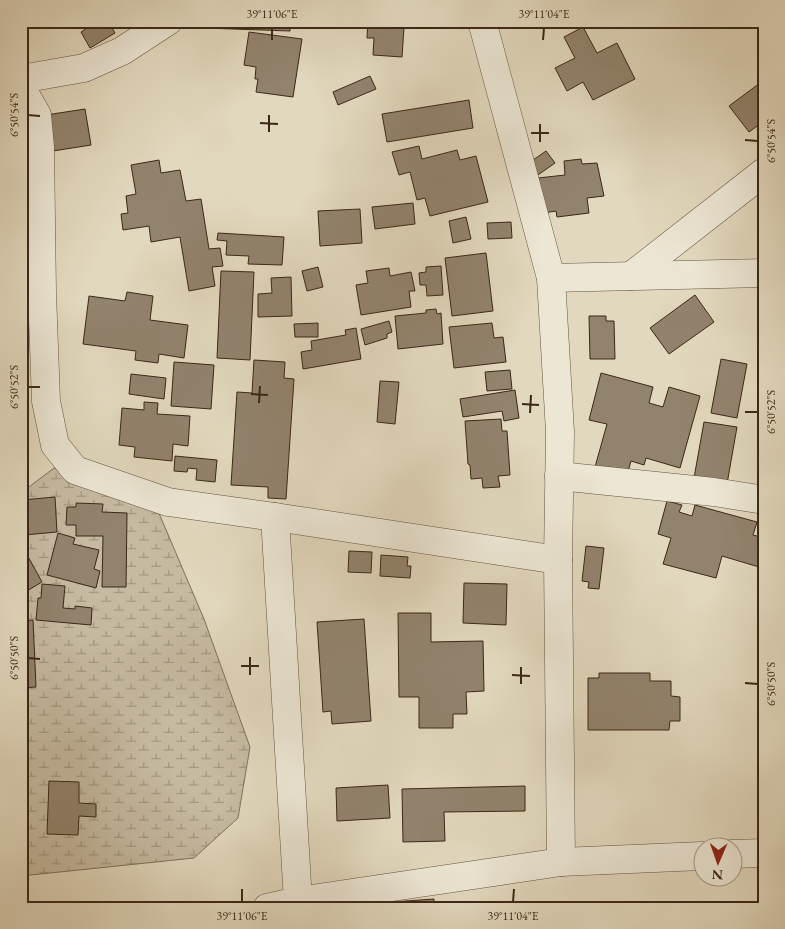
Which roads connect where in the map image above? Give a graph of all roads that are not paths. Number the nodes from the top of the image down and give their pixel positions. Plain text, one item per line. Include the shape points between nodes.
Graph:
1 (168, 21) edge
2 (482, 21) edge
3 (21, 79) edge
4 (21, 87) edge
5 (764, 172) edge
6 (764, 273) edge
7 (631, 276) junction
8 (551, 278) junction
9 (560, 476) junction
10 (764, 500) edge
11 (275, 517) junction
12 (558, 560) junction
13 (764, 853) edge
14 (742, 854) edge
15 (692, 856) edge
16 (561, 862) junction
17 (298, 901) junction
18 (267, 908) edge

1 - 3 street via 122,51 84,68
2 - 8 street
4 - 11 street via 37,115 46,401 55,445 75,470 168,502
5 - 7 street
6 - 7 street
7 - 8 street
8 - 9 street
9 - 10 street
9 - 12 street
11 - 12 street
11 - 17 street
12 - 16 street
13 - 14 street
15 - 16 street
16 - 17 street
17 - 18 street

